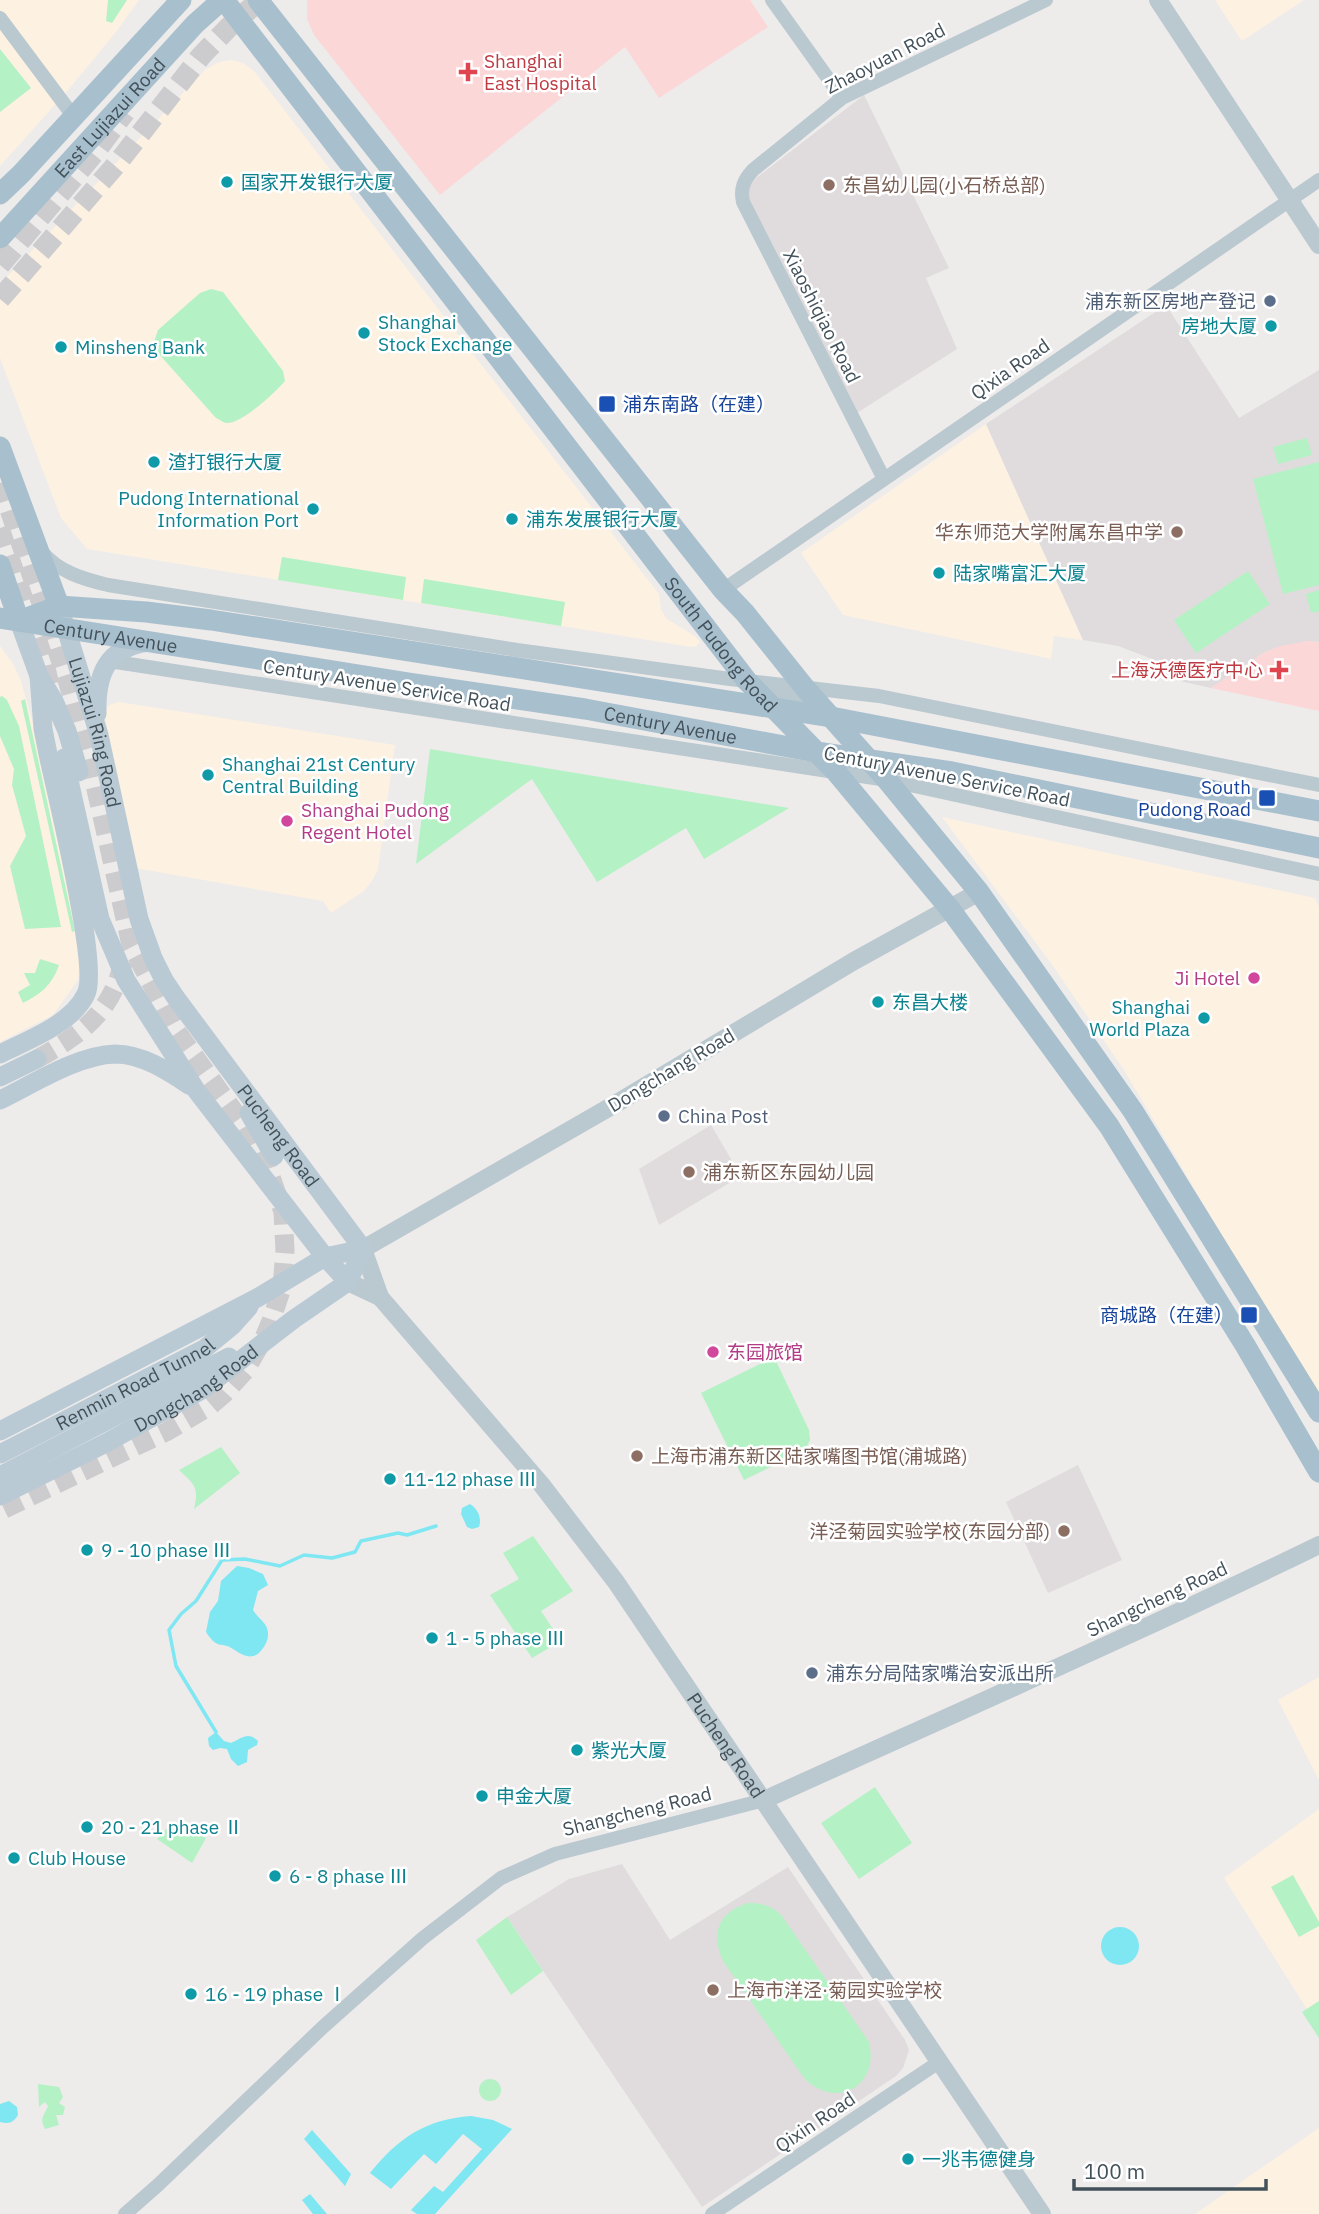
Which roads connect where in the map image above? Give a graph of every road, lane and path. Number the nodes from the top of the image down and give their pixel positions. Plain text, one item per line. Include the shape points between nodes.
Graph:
1 (181, 0) edge
2 (223, 0) edge
3 (258, 0) edge
4 (772, 0) edge
5 (1046, 0) edge
6 (1158, 0) edge
7 (0, 18) edge
8 (842, 98) junction
9 (74, 117) junction
10 (753, 170) joint
11 (1319, 180) edge
12 (0, 194) edge
13 (1289, 200) junction
14 (0, 238) edge
15 (1319, 245) edge
16 (0, 447) edge
17 (884, 480) junction
18 (34, 538) junction
19 (0, 565) edge
20 (723, 590) junction
21 (59, 607) junction
22 (9, 620) edge
23 (66, 629) junction
24 (150, 642) junction
25 (109, 661) junction
26 (39, 676) junction
27 (747, 681) junction
28 (805, 688) junction
29 (774, 709) junction
30 (831, 717) junction
31 (99, 735) junction
32 (816, 752) junction
33 (64, 758) dead end
34 (868, 758) junction
35 (837, 773) junction
36 (887, 780) junction
37 (1319, 785) edge
38 (1319, 811) edge
39 (1319, 848) edge
40 (1319, 874) edge
41 (979, 892) junction
42 (950, 909) junction
43 (100, 919) junction
44 (164, 980) joint
45 (87, 993) junction
46 (176, 998) junction
47 (149, 1018) junction
48 (0, 1054) edge
49 (37, 1059) tunnel mouth
50 (0, 1077) edge
51 (196, 1090) junction
52 (0, 1100) edge
53 (274, 1156) dead end
54 (363, 1249) junction
55 (325, 1256) junction
56 (348, 1282) junction
57 (380, 1297) junction
58 (257, 1298) junction
59 (294, 1319) junction
60 (1319, 1412) edge
61 (0, 1432) edge
62 (0, 1454) edge
63 (1319, 1472) edge
64 (0, 1476) edge
65 (0, 1496) edge
66 (1319, 1545) edge
67 (764, 1800) junction
68 (939, 2062) junction
69 (125, 2214) edge
70 (712, 2214) edge
71 (1042, 2214) edge

1 - 9 main road, East Lujiazui Road
2 - 14 main road, East Lujiazui Road via 195,24
2 - 27 main road, South Pudong Road
3 - 20 main road, South Pudong Road
4 - 8 street
5 - 8 street, Zhaoyuan Road
6 - 13 street
7 - 9 street
8 - 10 street, Zhaoyuan Road
9 - 12 main road, East Lujiazui Road
10 - 17 street, Xiaoshiqiao Road via 742,186 743,202
11 - 13 street, Qixia Road
13 - 15 street
13 - 17 street, Qixia Road
16 - 18 main road, Lujiazui Ring Road
17 - 20 street, Qixia Road
18 - 21 main road, Lujiazui Ring Road
18 - 27 street, Century Avenue Service Road via 62,570 108,585 517,650
19 - 22 main road, Lujiazui Ring Road
20 - 28 main road, South Pudong Road
21 - 22 main road, Century Avenue
21 - 23 main road, Lujiazui Ring Road
21 - 29 main road, Century Avenue via 211,620
22 - 23 main road, Century Avenue
22 - 26 main road, Lujiazui Ring Road
23 - 24 main road, Century Avenue
23 - 31 main road, Lujiazui Ring Road
24 - 25 main road via 129,646
24 - 32 main road, Century Avenue via 585,709
25 - 31 main road via 99,684
25 - 35 street, Century Avenue Service Road
26 - 45 main road, Lujiazui Ring Road via 45,741 84,926 90,967
26 - 47 main road, Lujiazui Ring Road via 74,751 116,929
27 - 28 street, Century Avenue Service Road
27 - 29 main road, South Pudong Road
27 - 30 street, Century Avenue Service Road
28 - 30 main road, South Pudong Road
28 - 37 street, Century Avenue Service Road via 878,696
29 - 30 main road, Century Avenue
29 - 32 main road, South Pudong Road
30 - 34 main road, South Pudong Road
30 - 38 main road, Century Avenue
31 - 44 main road, Lujiazui Ring Road via 139,919
32 - 34 main road, Century Avenue
32 - 35 main road, South Pudong Road
33 - 43 main road
34 - 36 main road, South Pudong Road
34 - 39 main road, Century Avenue
35 - 36 street, Century Avenue Service Road
35 - 42 main road, South Pudong Road
36 - 40 street, Century Avenue Service Road
36 - 41 main road, South Pudong Road
41 - 42 street, Dongchang Road
41 - 60 main road, South Pudong Road via 1133,1111
42 - 54 street, Dongchang Road
42 - 63 main road, South Pudong Road via 1109,1126
43 - 45 main road via 100,958
43 - 47 main road via 121,971
44 - 46 main road, Pucheng Road
45 - 48 main road via 49,1029
46 - 53 main road via 187,1026 254,1119
46 - 54 main road, Pucheng Road
47 - 51 main road, Pucheng Road
49 - 50 main road
51 - 52 main road via 162,1068 116,1054 82,1061
51 - 55 main road, Pucheng Road
54 - 55 main road, Dongchang Road
54 - 56 main road
54 - 57 street, Pucheng Road
55 - 56 main road, Pucheng Road
55 - 58 main road, Dongchang Road
56 - 57 street, Pucheng Road
56 - 59 main road, Dongchang Road
57 - 67 street, Pucheng Road via 541,1485 616,1582
58 - 61 main road, Dongchang Road
58 - 62 main road, Renmin Road Tunnel via 204,1349
59 - 64 main road, Renmin Road Tunnel via 218,1364
59 - 65 main road, Dongchang Road via 202,1390
66 - 67 street, Shangcheng Road
67 - 68 street, Pucheng Road
67 - 69 street, Shangcheng Road via 555,1854 501,1878 423,1938 323,2027
68 - 70 street, Qixin Road
68 - 71 street, Pucheng Road

